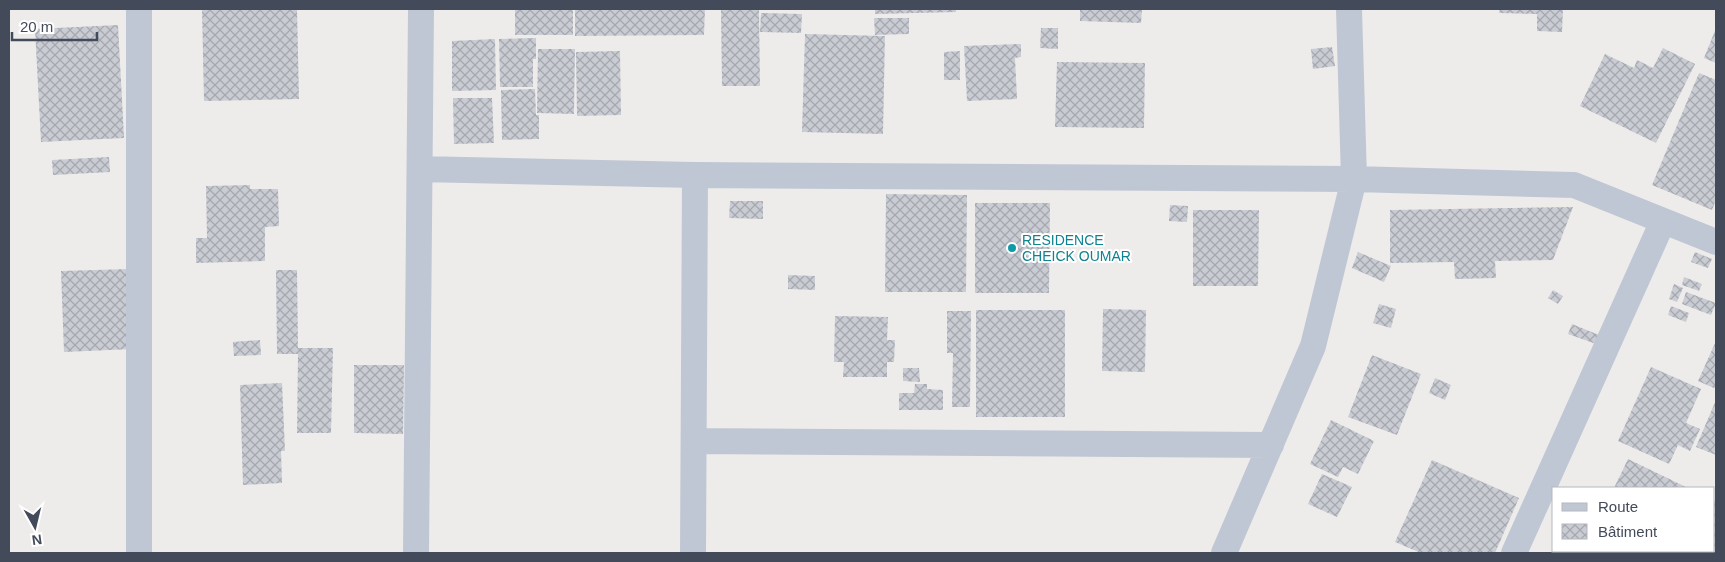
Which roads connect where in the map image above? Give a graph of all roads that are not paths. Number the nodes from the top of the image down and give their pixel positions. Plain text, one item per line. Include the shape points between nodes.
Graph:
1 (138, 9) edge
2 (420, 9) edge
3 (1349, 9) edge
4 (420, 169) junction
5 (695, 175) junction
6 (1354, 179) junction
7 (1663, 220) junction
8 (1716, 242) edge
9 (694, 441) junction
10 (1271, 444) junction
11 (139, 553) edge
12 (416, 553) edge
13 (693, 553) edge
14 (1224, 553) edge
15 (1514, 553) edge

1 - 11 street
2 - 4 street
3 - 6 street
4 - 5 street
4 - 12 street
5 - 6 street
5 - 9 street
6 - 7 street via 1574,185
6 - 10 street via 1313,346
7 - 8 street
7 - 15 street
9 - 10 street
9 - 13 street
10 - 14 street

